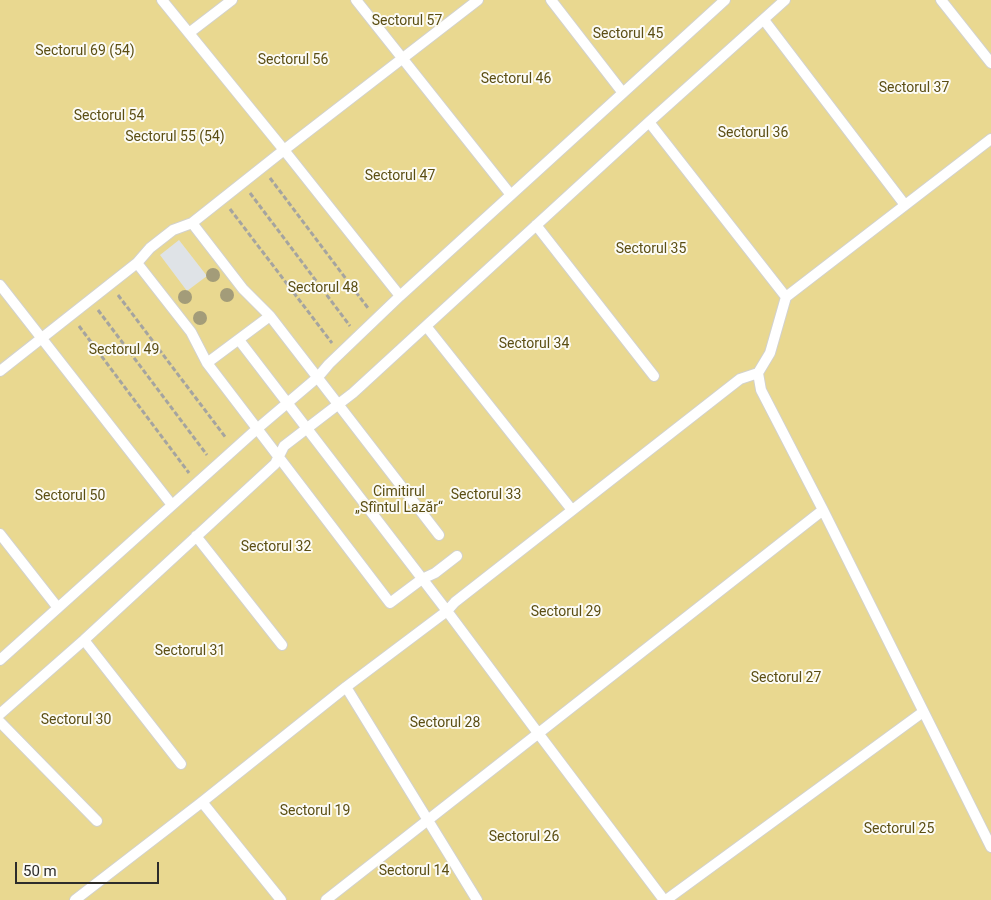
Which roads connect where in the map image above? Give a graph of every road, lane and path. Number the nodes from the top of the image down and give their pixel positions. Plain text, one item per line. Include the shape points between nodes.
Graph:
1 (162, 0) edge
2 (232, 0) edge
3 (356, 0) edge
4 (478, 0) edge
5 (551, 0) edge
6 (725, 0) edge
7 (785, 0) edge
8 (941, 0) edge
9 (764, 20) junction
10 (188, 33) junction
11 (402, 59) junction
12 (991, 63) edge
13 (623, 93) junction
14 (649, 122) junction
15 (991, 139) edge
16 (284, 150) junction
17 (262, 167) junction
18 (242, 183) junction
19 (511, 195) junction
20 (222, 199) junction
21 (905, 205) junction
22 (192, 222) junction
23 (536, 225) junction
24 (137, 263) junction
25 (110, 284) junction
26 (0, 286) edge
27 (400, 296) junction
28 (786, 297) junction
29 (90, 300) junction
30 (71, 315) junction
31 (270, 316) junction
32 (376, 319) junction
33 (426, 326) junction
34 (358, 336) junction
35 (42, 339) junction
36 (239, 340) junction
37 (340, 353) junction
38 (208, 363) junction
39 (0, 371) edge
40 (758, 373) junction
41 (654, 376) dead end
42 (318, 378) junction
43 (287, 403) junction
44 (338, 405) junction
45 (258, 428) junction
46 (307, 428) junction
47 (235, 449) junction
48 (279, 456) junction
49 (216, 466) junction
50 (197, 483) junction
51 (172, 505) junction
52 (572, 510) junction
53 (822, 510) junction
54 (0, 534) edge
55 (439, 535) dead end
56 (196, 536) junction
57 (456, 556) dead end
58 (422, 579) junction
59 (58, 608) junction
60 (447, 611) junction
61 (84, 640) junction
62 (282, 645) dead end
63 (0, 660) edge
64 (346, 687) junction
65 (924, 712) junction
66 (0, 714) edge
67 (0, 722) edge
68 (538, 733) junction
69 (181, 764) dead end
70 (202, 802) junction
71 (427, 820) junction
72 (97, 821) dead end
73 (991, 847) edge
74 (75, 900) edge
75 (281, 900) edge
76 (326, 900) edge
77 (477, 900) edge
78 (665, 900) edge

1 - 10 lane
2 - 10 lane
3 - 11 lane
4 - 11 lane
5 - 13 lane
6 - 13 lane
7 - 9 lane
8 - 12 lane
9 - 14 lane
9 - 21 lane
10 - 16 lane
11 - 16 lane
11 - 19 lane
13 - 19 lane
14 - 23 lane
14 - 28 lane
15 - 21 lane
16 - 17 lane
16 - 27 lane
17 - 18 lane
17 - 32 path
18 - 20 lane
18 - 34 path
19 - 27 lane
20 - 22 lane
20 - 37 path
21 - 28 lane
22 - 24 lane via 173,230
22 - 31 lane via 242,289
23 - 33 lane
23 - 41 lane
24 - 25 lane
24 - 38 lane via 191,332
25 - 29 lane
25 - 47 path
26 - 35 lane
27 - 32 lane
28 - 40 lane via 770,353
29 - 30 lane
29 - 49 path
30 - 35 lane
30 - 50 path
31 - 36 lane
31 - 42 lane
32 - 34 lane
33 - 44 lane
33 - 52 lane
34 - 37 lane
35 - 39 lane
35 - 51 lane
36 - 38 lane
36 - 43 lane
37 - 42 lane
38 - 45 lane
40 - 52 lane via 740,379
40 - 53 lane via 761,390
42 - 43 lane
42 - 44 lane
43 - 45 lane
43 - 46 lane
44 - 46 lane
44 - 55 lane
45 - 47 lane
45 - 48 lane
46 - 48 lane via 284,446
46 - 58 lane
47 - 49 lane
48 - 56 lane via 275,464
48 - 58 lane via 390,603
49 - 50 lane
50 - 51 lane
51 - 59 lane
52 - 60 lane
53 - 65 lane
53 - 68 lane
54 - 59 lane
56 - 61 lane
56 - 62 lane
57 - 58 lane
58 - 60 lane
59 - 63 lane
60 - 64 lane
60 - 68 lane
61 - 66 lane
61 - 69 lane
64 - 70 lane
64 - 71 lane
65 - 73 lane
65 - 78 lane
67 - 72 lane
68 - 71 lane
68 - 78 lane
70 - 74 lane
70 - 75 lane
71 - 76 lane
71 - 77 lane

